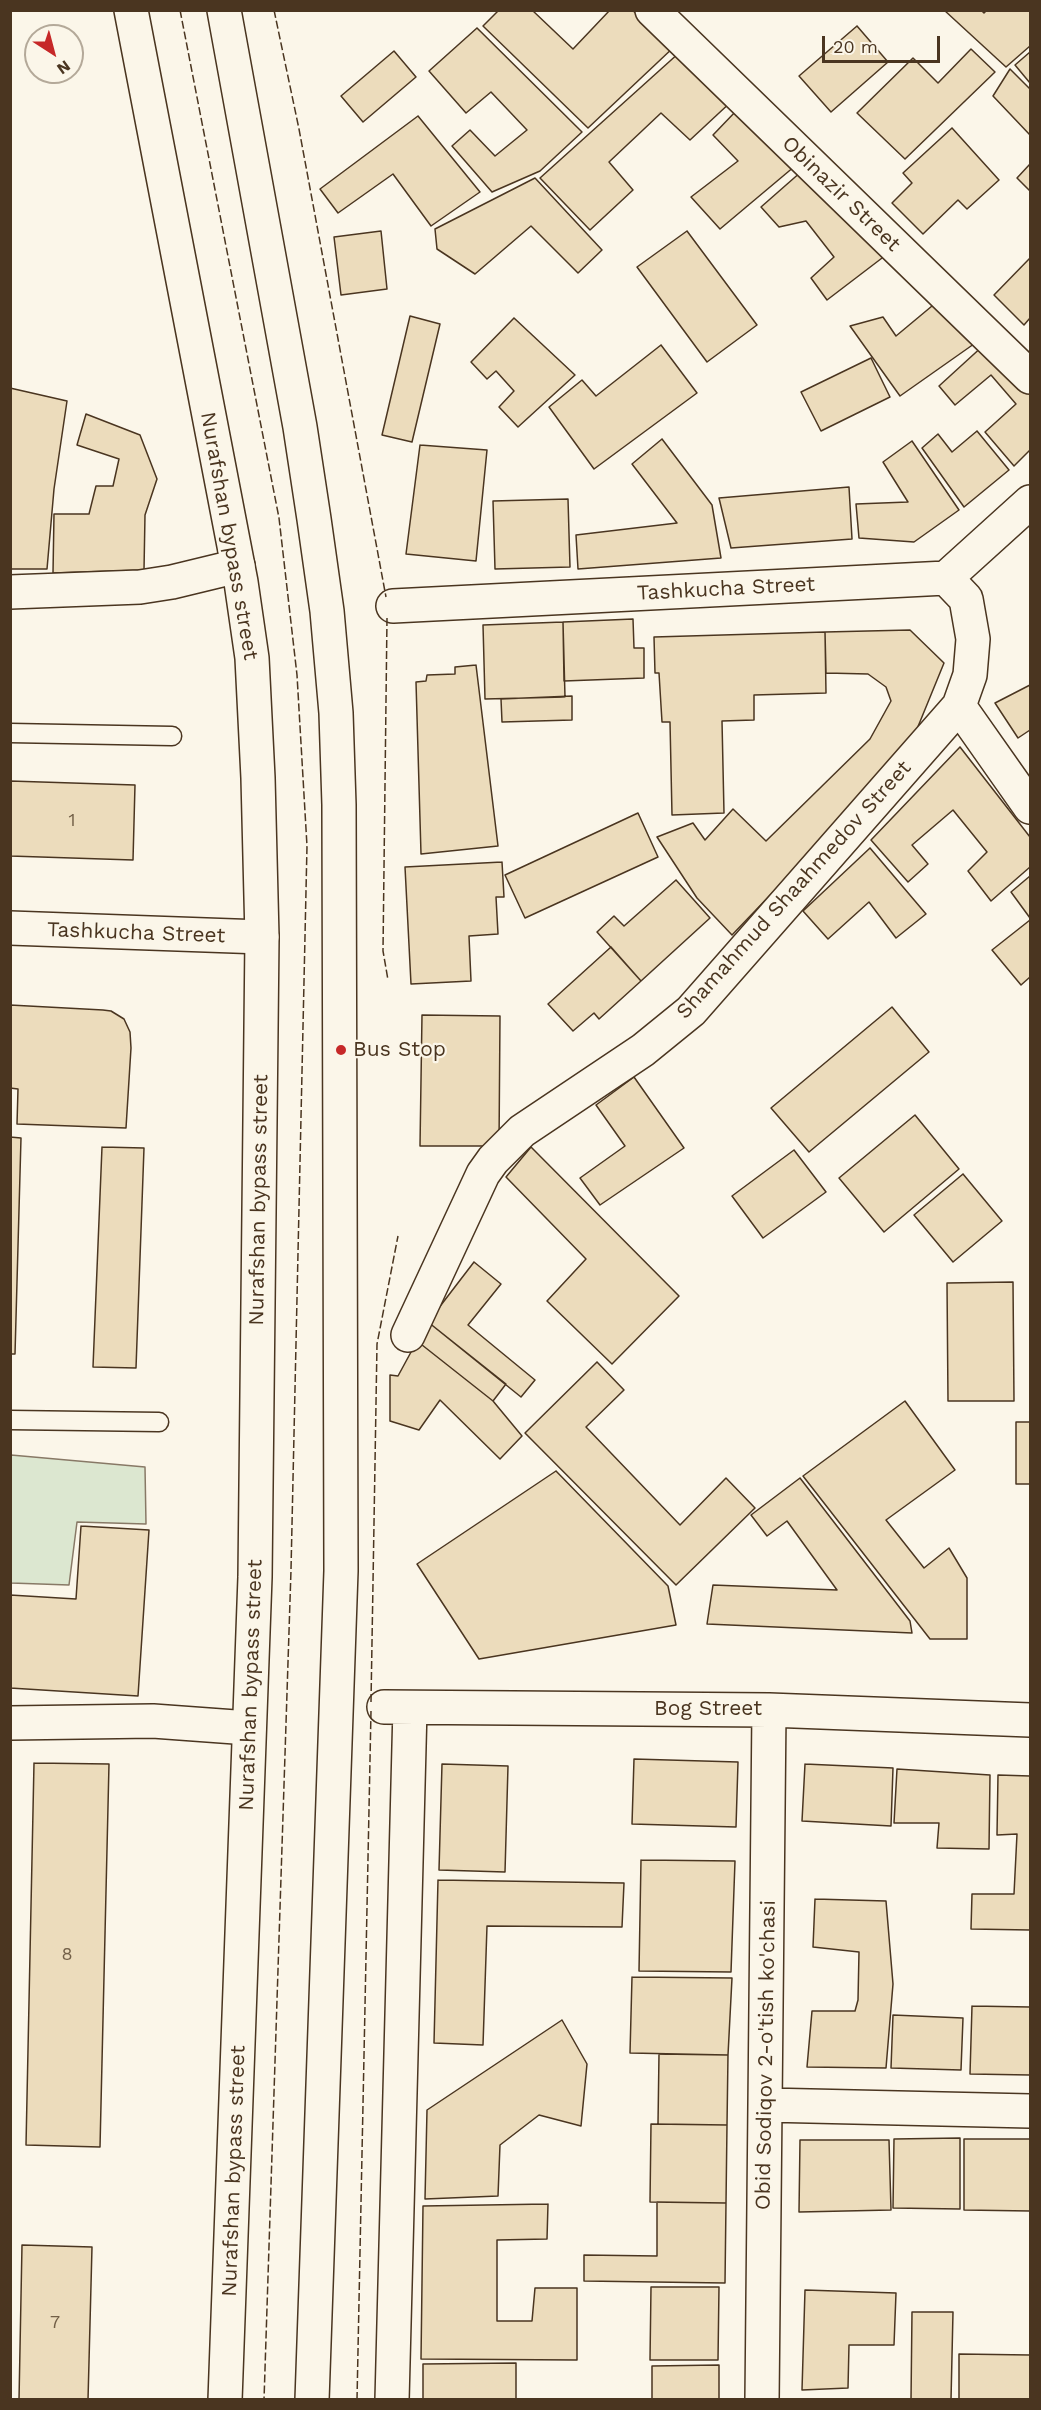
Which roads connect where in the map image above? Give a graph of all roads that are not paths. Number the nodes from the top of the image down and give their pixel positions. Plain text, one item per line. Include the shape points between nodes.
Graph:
1 (132, 10) edge
2 (224, 10) edge
3 (652, 10) edge
4 (1030, 376) edge
5 (1030, 502) edge
6 (238, 566) junction
7 (946, 578) junction
8 (10, 592) edge
9 (393, 606) dead end
10 (959, 706) junction
11 (10, 733) edge
12 (172, 736) dead end
13 (1030, 807) edge
14 (10, 928) edge
15 (262, 937) junction
16 (408, 1335) dead end
17 (10, 1420) edge
18 (159, 1422) dead end
19 (770, 1710) junction
20 (1030, 1720) edge
21 (10, 1723) edge
22 (249, 1728) junction
23 (766, 2105) junction
24 (1030, 2111) edge
25 (225, 2400) edge
26 (312, 2400) edge
27 (392, 2400) edge
28 (762, 2400) edge

1 - 6 street, Nurafshan bypass street
2 - 26 street via 312,507 329,633 339,805 341,1571
3 - 4 street, Obinazir Street
5 - 7 street
6 - 8 street via 140,587
6 - 15 street, Nurafshan bypass street via 252,658
7 - 9 street, Tashkucha Street
7 - 10 street, Shamahmud Shaahmedov Street via 966,599 973,639 970,675
10 - 13 street
10 - 16 street, Shamahmud Shaahmedov Street via 691,1011 642,1050 522,1131 493,1160
11 - 12 lane
14 - 15 street, Tashkucha Street
15 - 22 street, Nurafshan bypass street via 255,1577
17 - 18 lane
19 - 20 street, Bog Street
19 - 23 street, Obid Sodiqov 2-o'tish ko'chasi
19 - 27 street, Bog Street via 397,1707
21 - 22 street via 153,1721
22 - 25 street, Nurafshan bypass street
23 - 24 street
23 - 28 street, Obid Sodiqov 2-o'tish ko'chasi

